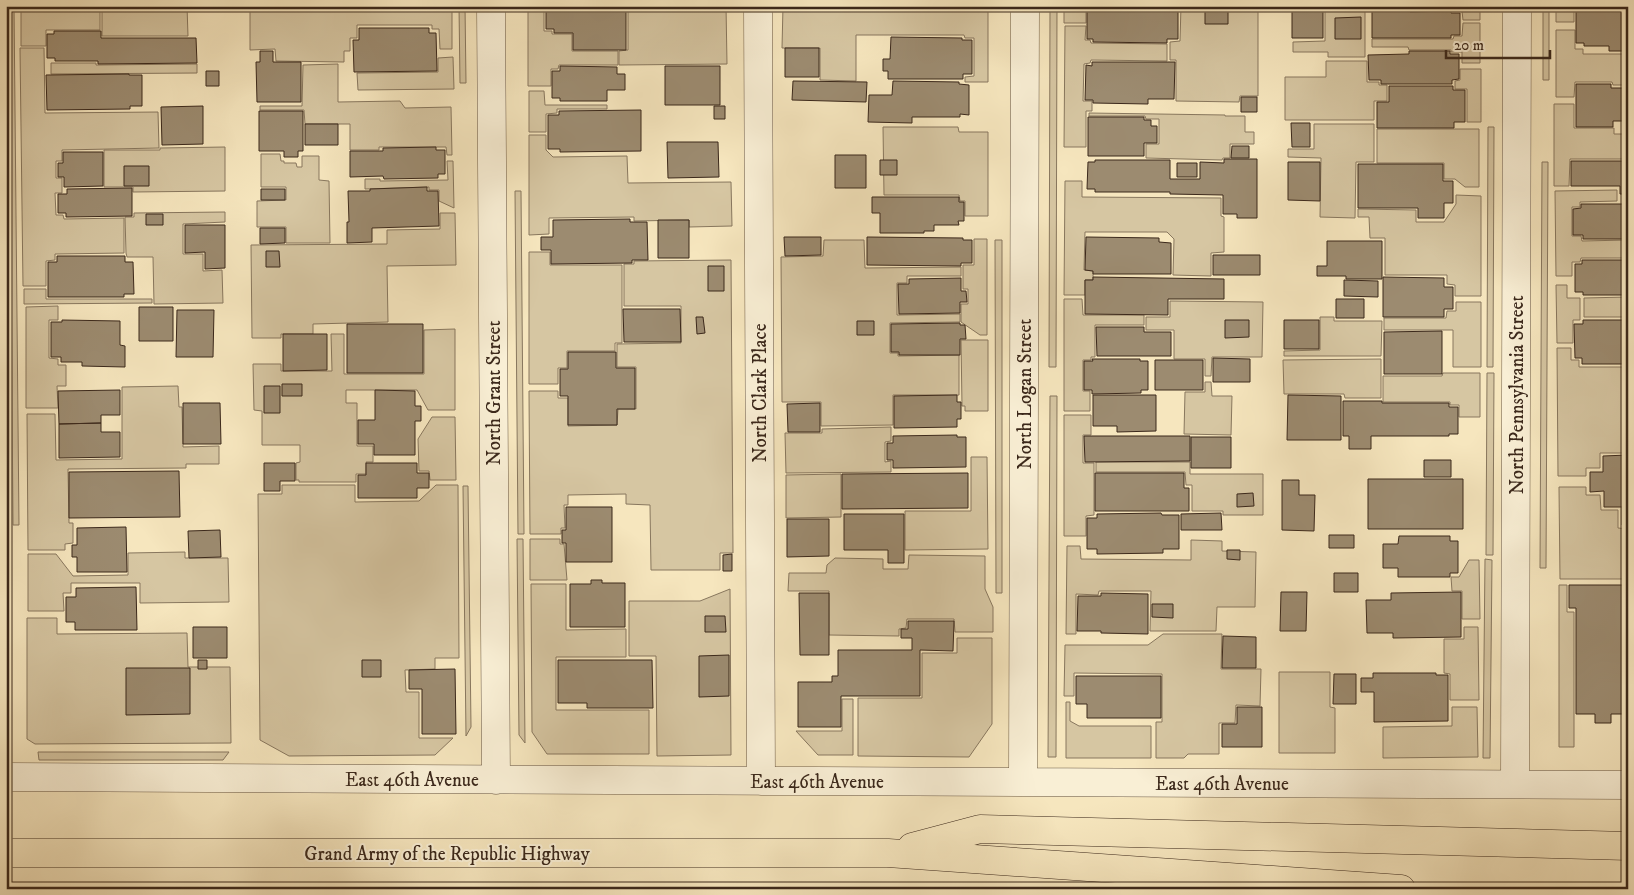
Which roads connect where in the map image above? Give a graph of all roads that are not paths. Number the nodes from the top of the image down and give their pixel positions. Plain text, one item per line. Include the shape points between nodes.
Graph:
1 (491, 6) edge
2 (758, 6) edge
3 (1025, 6) edge
4 (1517, 6) edge
5 (6, 777) edge
6 (496, 780) junction
7 (761, 781) junction
8 (1024, 782) junction
9 (1515, 784) junction
10 (1628, 785) edge
11 (1628, 846) edge
12 (6, 853) edge
13 (888, 853) junction
14 (1401, 889) edge

1 - 6 street, North Grant Street
2 - 7 street, North Clark Place
3 - 8 street, North Logan Street
4 - 9 street, North Pennsylvania Street
5 - 6 street, East 46th Avenue
6 - 7 street, East 46th Avenue
7 - 8 street, East 46th Avenue
8 - 9 street, East 46th Avenue
9 - 10 street, East 46th Avenue
11 - 13 highway via 980,829
12 - 13 highway, Grand Army of the Republic Highway
13 - 14 highway

